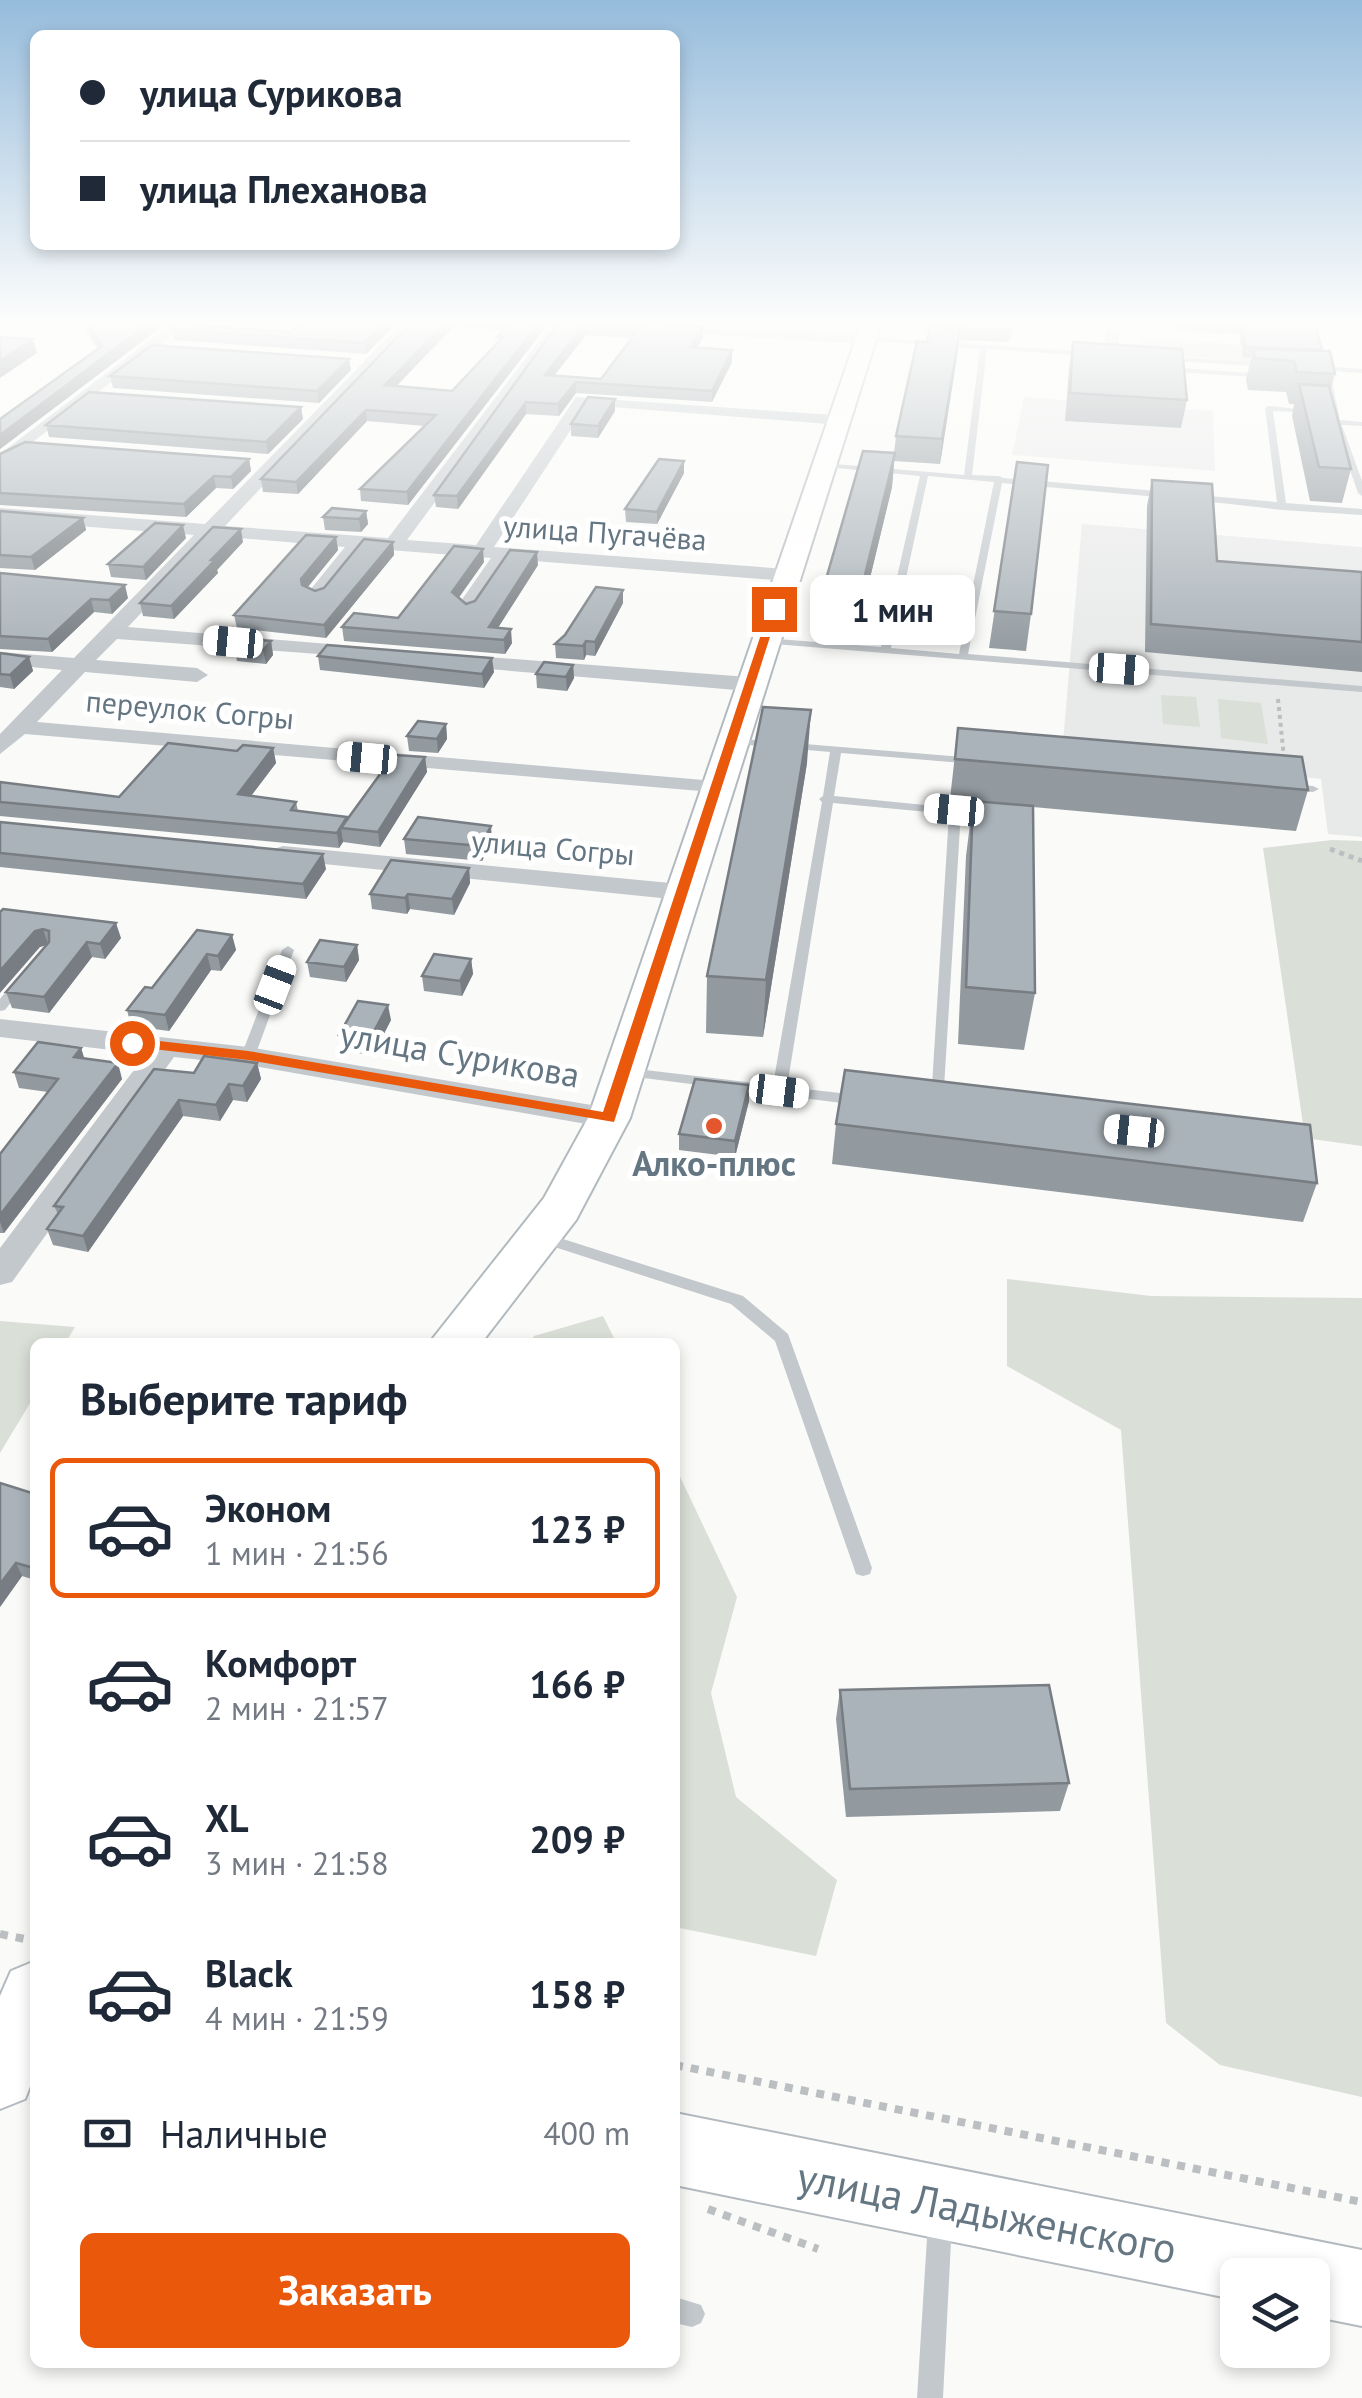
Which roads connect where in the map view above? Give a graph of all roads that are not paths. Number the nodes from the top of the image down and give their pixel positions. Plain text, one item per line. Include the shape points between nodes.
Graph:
1 (34, 436) edge
2 (289, 436) edge
3 (475, 436) edge
4 (558, 436) edge
5 (836, 436) edge
6 (973, 436) edge
7 (1273, 436) edge
8 (1342, 436) edge
9 (23, 444) junction
10 (61, 447) edge
11 (0, 462) edge
12 (826, 466) junction
13 (925, 473) junction
14 (968, 476) junction
15 (999, 478) junction
16 (1362, 493) edge
17 (1282, 506) junction
18 (1362, 512) edge
19 (0, 514) edge
20 (210, 529) junction
21 (359, 542) junction
22 (393, 546) junction
23 (481, 552) junction
24 (503, 554) junction
25 (786, 576) junction
26 (316, 594) edge
27 (466, 608) edge
28 (114, 632) junction
29 (764, 641) junction
30 (885, 651) junction
31 (392, 655) edge
32 (962, 657) junction
33 (0, 658) edge
34 (431, 658) edge
35 (80, 666) junction
36 (198, 675) dead end
37 (748, 684) junction
38 (1362, 688) edge
39 (19, 727) junction
40 (730, 740) junction
41 (0, 747) edge
42 (836, 750) junction
43 (995, 763) edge
44 (1274, 786) edge
45 (714, 788) junction
46 (1314, 789) dead end
47 (825, 799) junction
48 (253, 851) edge
49 (681, 892) junction
50 (288, 950) dead end
51 (35, 966) edge
52 (0, 1007) edge
53 (0, 1028) edge
54 (166, 1046) junction
55 (248, 1056) junction
56 (624, 1072) junction
57 (779, 1091) junction
58 (878, 1102) edge
59 (918, 1107) edge
60 (937, 1110) junction
61 (957, 1112) edge
62 (609, 1118) junction
63 (544, 1238) junction
64 (0, 1273) edge
65 (457, 1338) edge
66 (863, 1568) dead end
67 (682, 2177) edge
68 (942, 2203) junction
69 (1220, 2259) edge
70 (1330, 2282) edge
71 (1362, 2288) edge
72 (930, 2398) edge

1 - 9 street
2 - 20 street
3 - 22 street
4 - 23 street
5 - 12 main road
6 - 14 lane
7 - 17 lane
8 - 16 lane
9 - 10 street
9 - 11 street
12 - 13 lane
12 - 25 main road
13 - 14 lane
13 - 30 lane
14 - 15 lane
15 - 17 lane
15 - 32 lane
17 - 18 lane
19 - 20 street, улица Пугачёва
20 - 21 street, улица Пугачёва
20 - 28 street via 141,589
21 - 22 street, улица Пугачёва
21 - 26 street
22 - 23 street, улица Пугачёва
23 - 24 street, улица Пугачёва
24 - 25 street, улица Пугачёва
24 - 27 street
25 - 29 main road
28 - 31 street
28 - 35 street
29 - 30 lane
29 - 37 main road
30 - 32 lane
32 - 38 lane
33 - 35 street
34 - 37 street
35 - 36 street
35 - 39 street
37 - 40 main road
39 - 41 street
39 - 45 street, переулок Согры
40 - 42 lane
40 - 45 main road
42 - 43 lane
42 - 47 lane
44 - 46 lane
45 - 49 main road
47 - 57 lane
47 - 60 lane via 954,810
48 - 49 street, улица Согры
49 - 56 main road
50 - 55 lane
51 - 52 lane
53 - 54 street, улица Сурикова
54 - 55 street, улица Сурикова
54 - 64 street
55 - 62 street, улица Сурикова
56 - 57 lane
56 - 62 main road
57 - 58 lane
59 - 60 lane
60 - 61 lane
62 - 63 main road via 586,1171
63 - 65 main road
63 - 66 lane via 737,1300 782,1338
67 - 68 main road, улица Ладыженского
68 - 69 main road, улица Ладыженского
68 - 72 lane
70 - 71 main road

